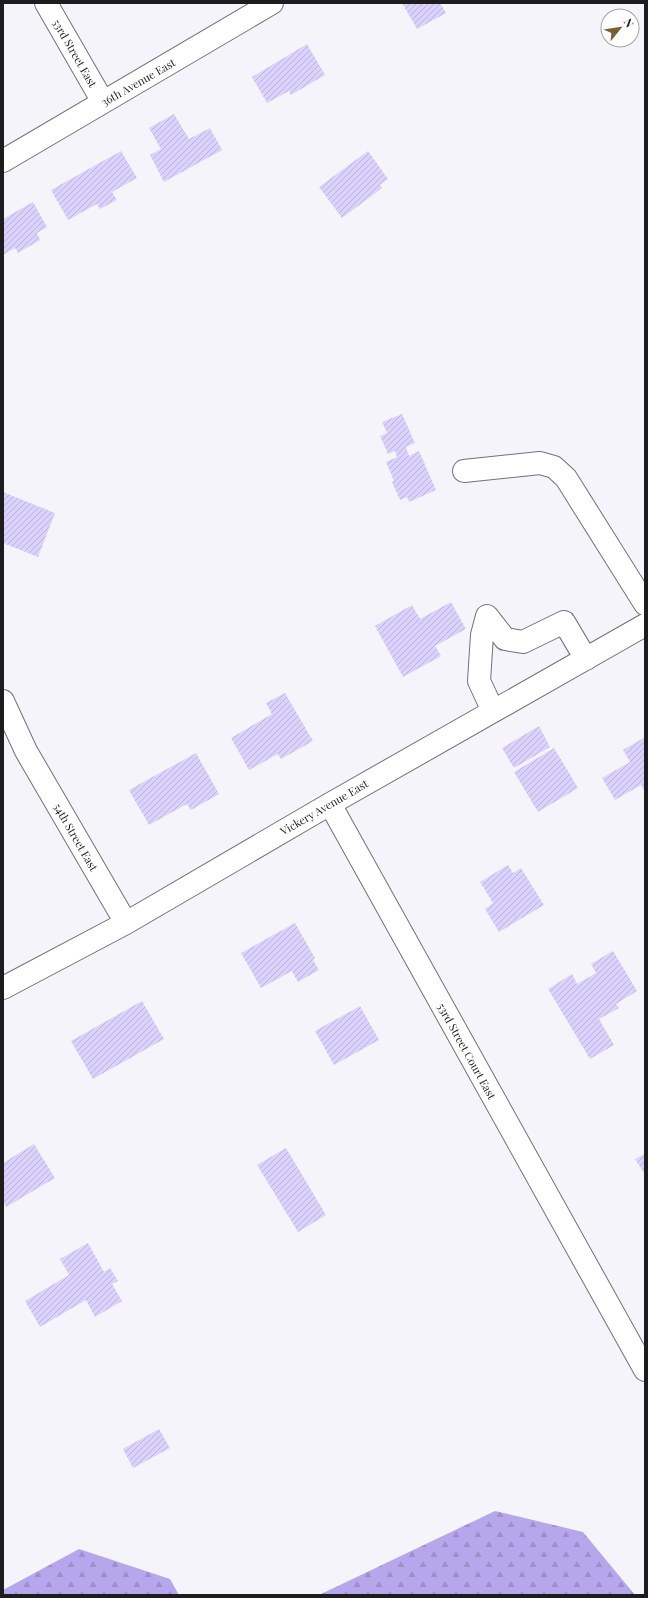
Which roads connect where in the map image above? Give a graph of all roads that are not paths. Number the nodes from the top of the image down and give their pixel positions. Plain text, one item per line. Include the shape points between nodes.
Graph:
1 (46, 3) edge
2 (272, 3) edge
3 (103, 102) junction
4 (3, 161) edge
5 (464, 472) dead end
6 (645, 604) edge
7 (645, 625) edge
8 (586, 659) junction
9 (3, 701) edge
10 (493, 711) junction
11 (330, 804) junction
12 (126, 923) junction
13 (3, 988) edge
14 (645, 1370) edge

1 - 3 street, 53rd Street East
2 - 3 street, 36th Avenue East
3 - 4 street, 36th Avenue East
5 - 6 street via 540,463 554,467 566,478
7 - 8 street, Vickery Avenue East
8 - 10 street, Vickery Avenue East
8 - 10 street via 564,622 523,642 505,639 487,616 482,634 478,681
9 - 12 street, 54th Street East via 26,751
10 - 11 street, Vickery Avenue East
11 - 12 street, Vickery Avenue East
11 - 14 street, 53rd Street Court East
12 - 13 street, Vickery Avenue East

